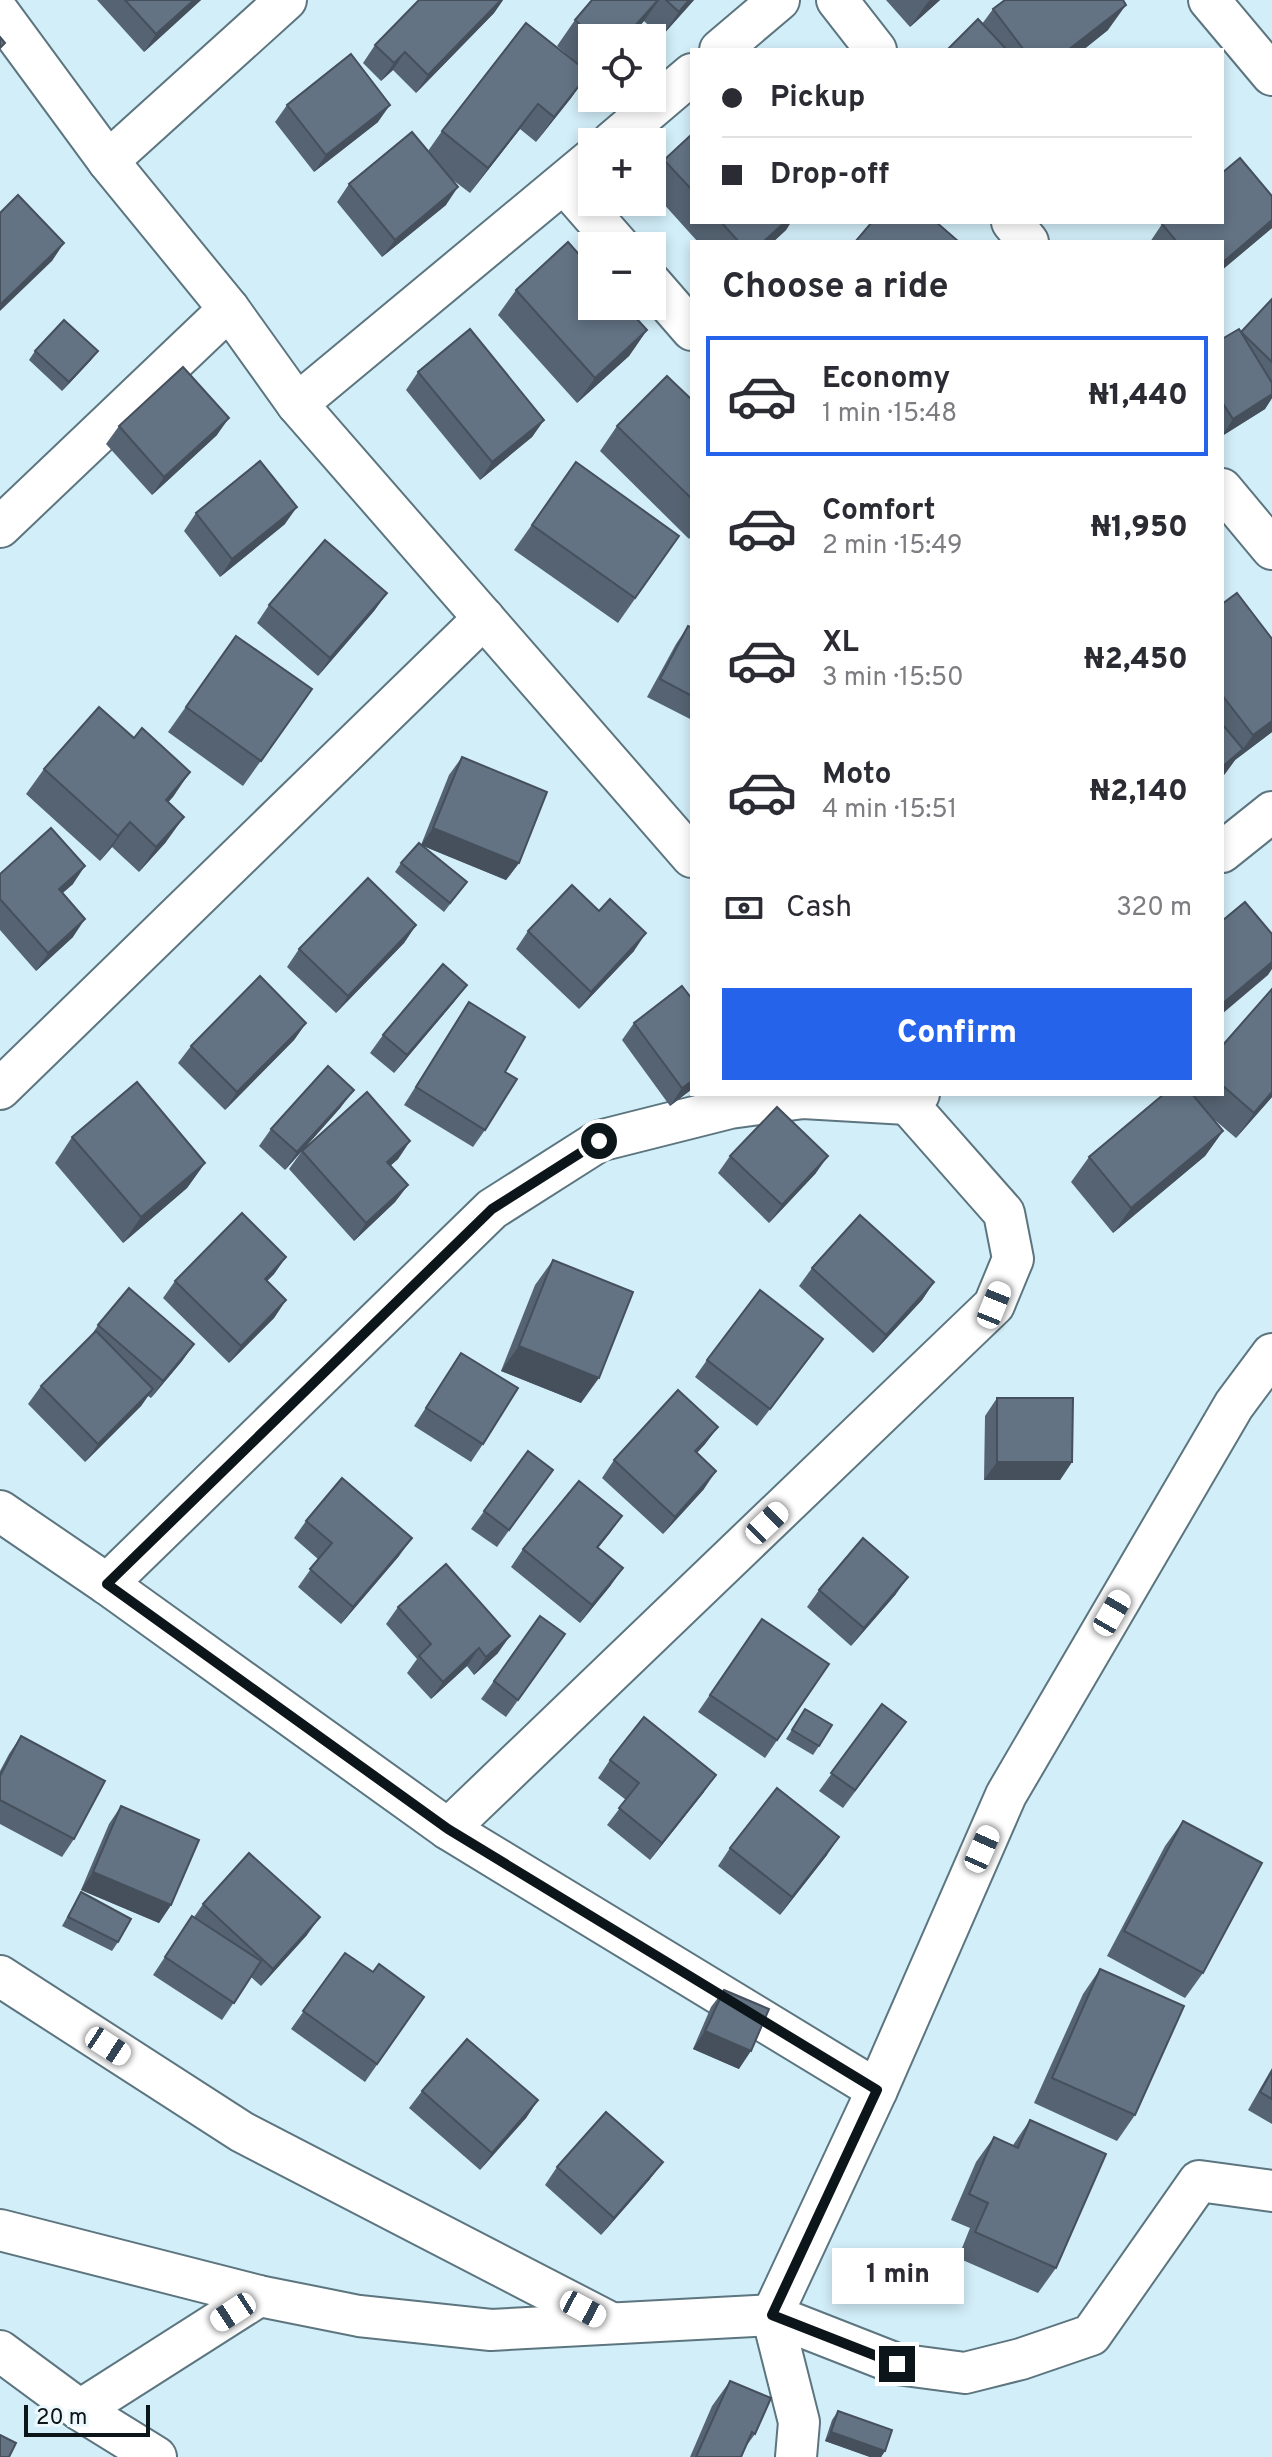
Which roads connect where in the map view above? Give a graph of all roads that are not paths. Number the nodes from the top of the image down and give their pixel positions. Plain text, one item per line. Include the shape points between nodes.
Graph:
1 (286, 0) edge
2 (779, 0) edge
3 (837, 0) edge
4 (1209, 0) edge
5 (0, 14) edge
6 (722, 48) edge
7 (874, 48) edge
8 (1272, 75) edge
9 (690, 76) edge
10 (628, 128) edge
11 (108, 161) junction
12 (578, 171) edge
13 (1014, 224) edge
14 (1026, 240) edge
15 (666, 300) edge
16 (229, 309) junction
17 (690, 328) edge
18 (297, 404) junction
19 (1224, 491) edge
20 (0, 527) edge
21 (1272, 549) edge
22 (484, 618) junction
23 (1272, 812) edge
24 (1224, 850) edge
25 (690, 855) edge
26 (0, 1089) edge
27 (908, 1097) edge
28 (1272, 1354) edge
29 (0, 1511) edge
30 (107, 1584) junction
31 (448, 1829) junction
32 (0, 1976) edge
33 (877, 2090) junction
34 (1272, 2191) edge
35 (0, 2230) edge
36 (259, 2296) junction
37 (772, 2315) junction
38 (611, 2323) junction
39 (0, 2351) edge
40 (80, 2410) junction
41 (156, 2457) edge
42 (796, 2457) edge

1 - 11 street
2 - 6 street
3 - 7 street
4 - 8 street
5 - 11 street
9 - 10 street
11 - 16 street
12 - 18 street
13 - 14 street
15 - 17 street
16 - 18 street
16 - 20 street
18 - 22 street
19 - 21 street
22 - 25 street
22 - 26 street
23 - 24 street
27 - 30 street via 803,1098 730,1108 599,1141 492,1209
27 - 31 street via 1004,1213 1013,1259 994,1305
28 - 33 street via 1234,1405 1006,1795
29 - 30 street
30 - 31 street
31 - 33 street
32 - 38 street via 242,2132
33 - 37 street
34 - 37 street via 1199,2181 1091,2335 965,2373 897,2364
35 - 36 street
36 - 38 street via 359,2316 491,2330
36 - 40 street
37 - 38 street
37 - 42 street via 799,2422
39 - 40 street
40 - 41 street

